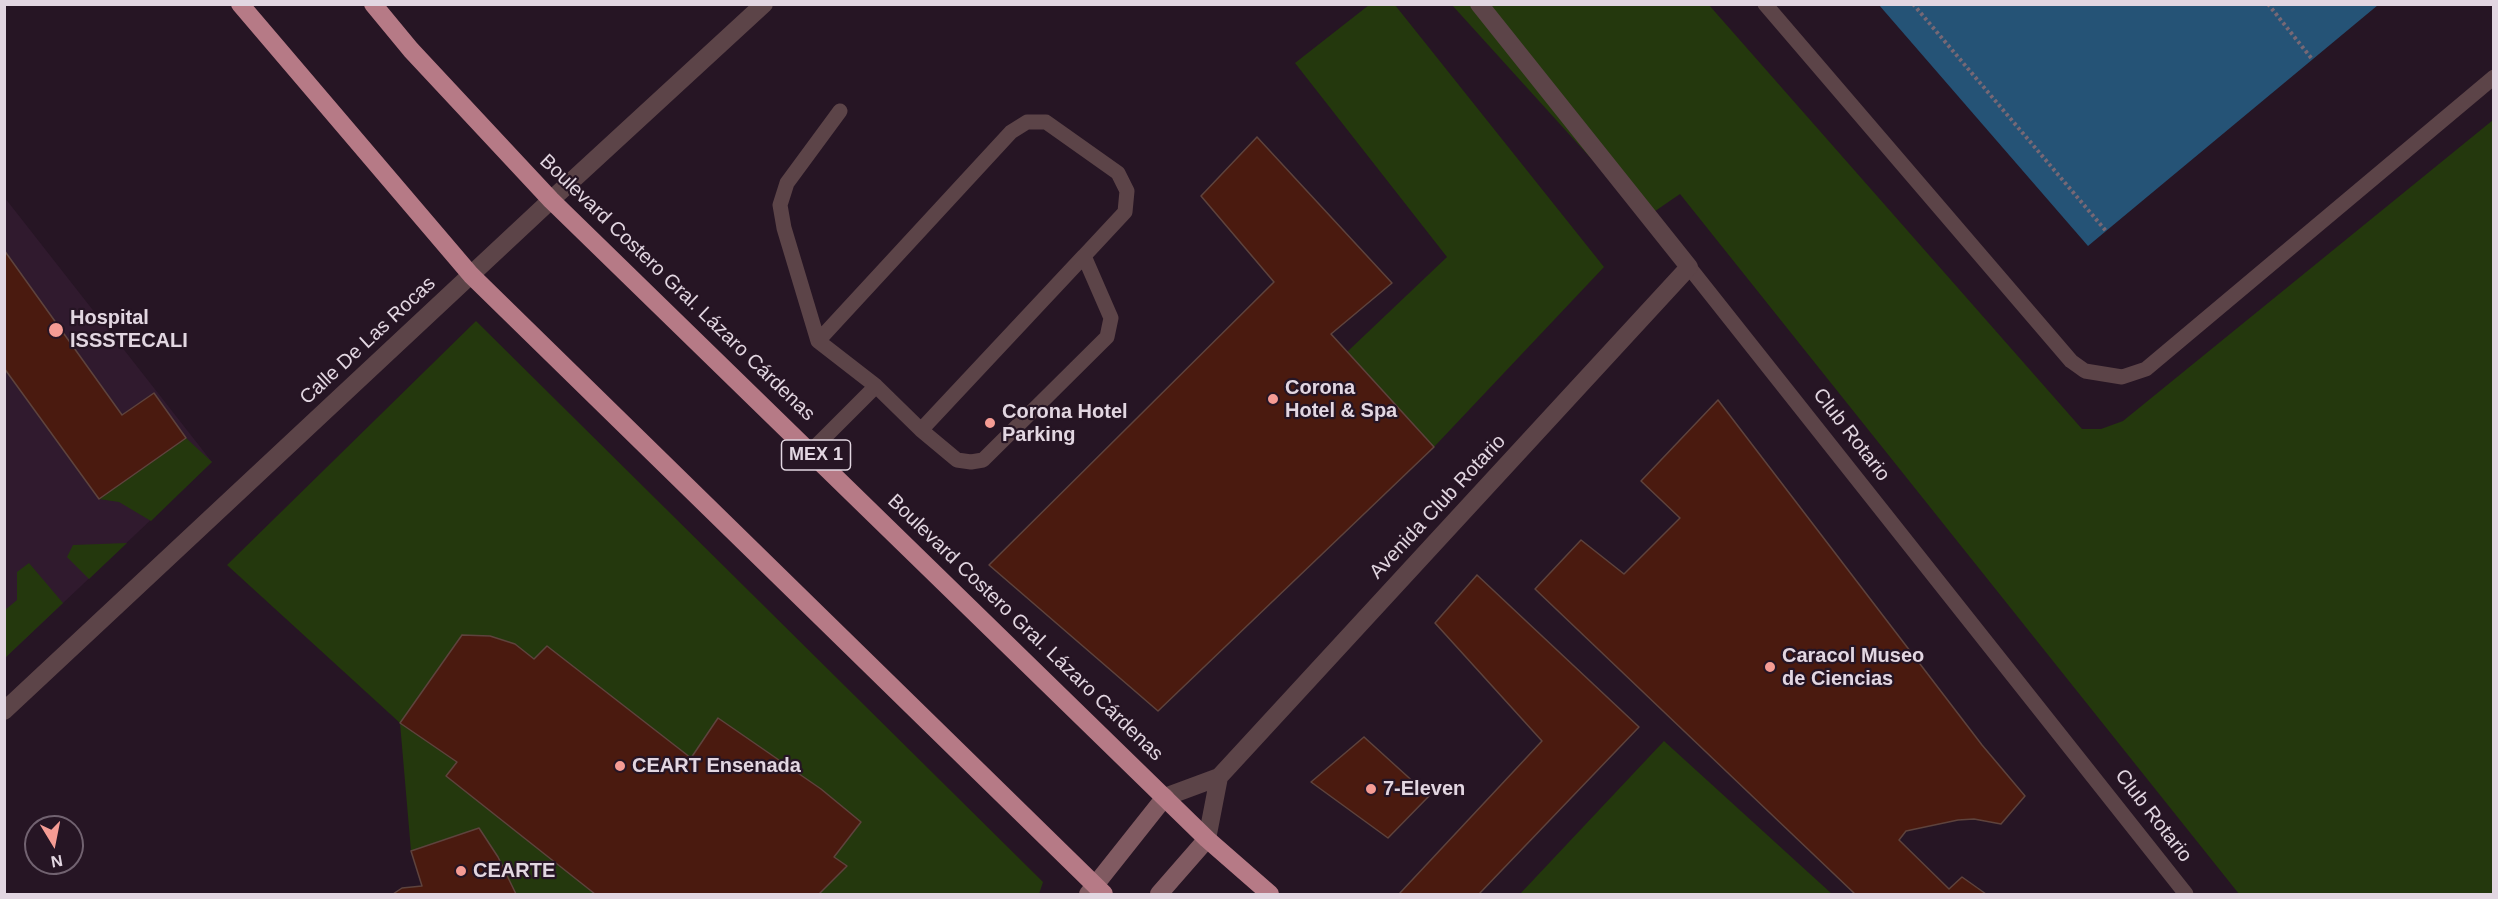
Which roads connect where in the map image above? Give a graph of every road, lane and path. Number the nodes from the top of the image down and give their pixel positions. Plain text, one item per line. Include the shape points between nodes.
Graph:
1 (240, 4) edge
2 (374, 4) edge
3 (764, 4) edge
4 (1479, 4) edge
5 (1764, 4) edge
6 (1913, 4) edge
7 (2268, 4) edge
8 (2312, 59) dead end
9 (2493, 77) edge
10 (840, 111) dead end
11 (551, 200) junction
12 (2106, 231) dead end
13 (1084, 256) junction
14 (1689, 267) junction
15 (471, 275) junction
16 (818, 341) junction
17 (876, 386) junction
18 (921, 430) junction
19 (811, 451) junction
20 (4, 711) edge
21 (1220, 777) junction
22 (1165, 796) junction
23 (1207, 839) junction
24 (1095, 891) edge
25 (1159, 894) edge
26 (1270, 894) edge
27 (2186, 894) edge

1 - 15 highway
2 - 11 highway, Boulevard Costero Gral. Lázaro Cárdenas / MEX 1 via 411,50
3 - 11 street, Calle De Las Rocas
4 - 14 street, Club Rotario
5 - 9 lane via 2071,361 2085,370 2121,377 2146,369
6 - 12 path
7 - 8 path
10 - 16 lane via 787,183 780,206 783,228
11 - 15 street, Calle De Las Rocas
11 - 19 highway, Boulevard Costero Gral. Lázaro Cárdenas / MEX 1
13 - 16 lane via 1125,212 1127,191 1119,173 1046,122 1027,122 1011,132
13 - 18 lane
13 - 18 lane via 1111,318 1107,337 983,460 957,460
14 - 21 street, Avenida Club Rotario
14 - 27 lane, Club Rotario
15 - 20 street, Calle De Las Rocas
15 - 24 highway
16 - 17 lane
17 - 18 lane
17 - 19 lane
19 - 22 highway, Boulevard Costero Gral. Lázaro Cárdenas / MEX 1
21 - 22 street, Avenida Club Rotario
21 - 23 street
22 - 23 highway, Boulevard Costero Gral. Lázaro Cárdenas / MEX 1
22 - 24 main road
23 - 25 main road
23 - 26 highway, Boulevard Costero Gral. Lázaro Cárdenas / MEX 1

